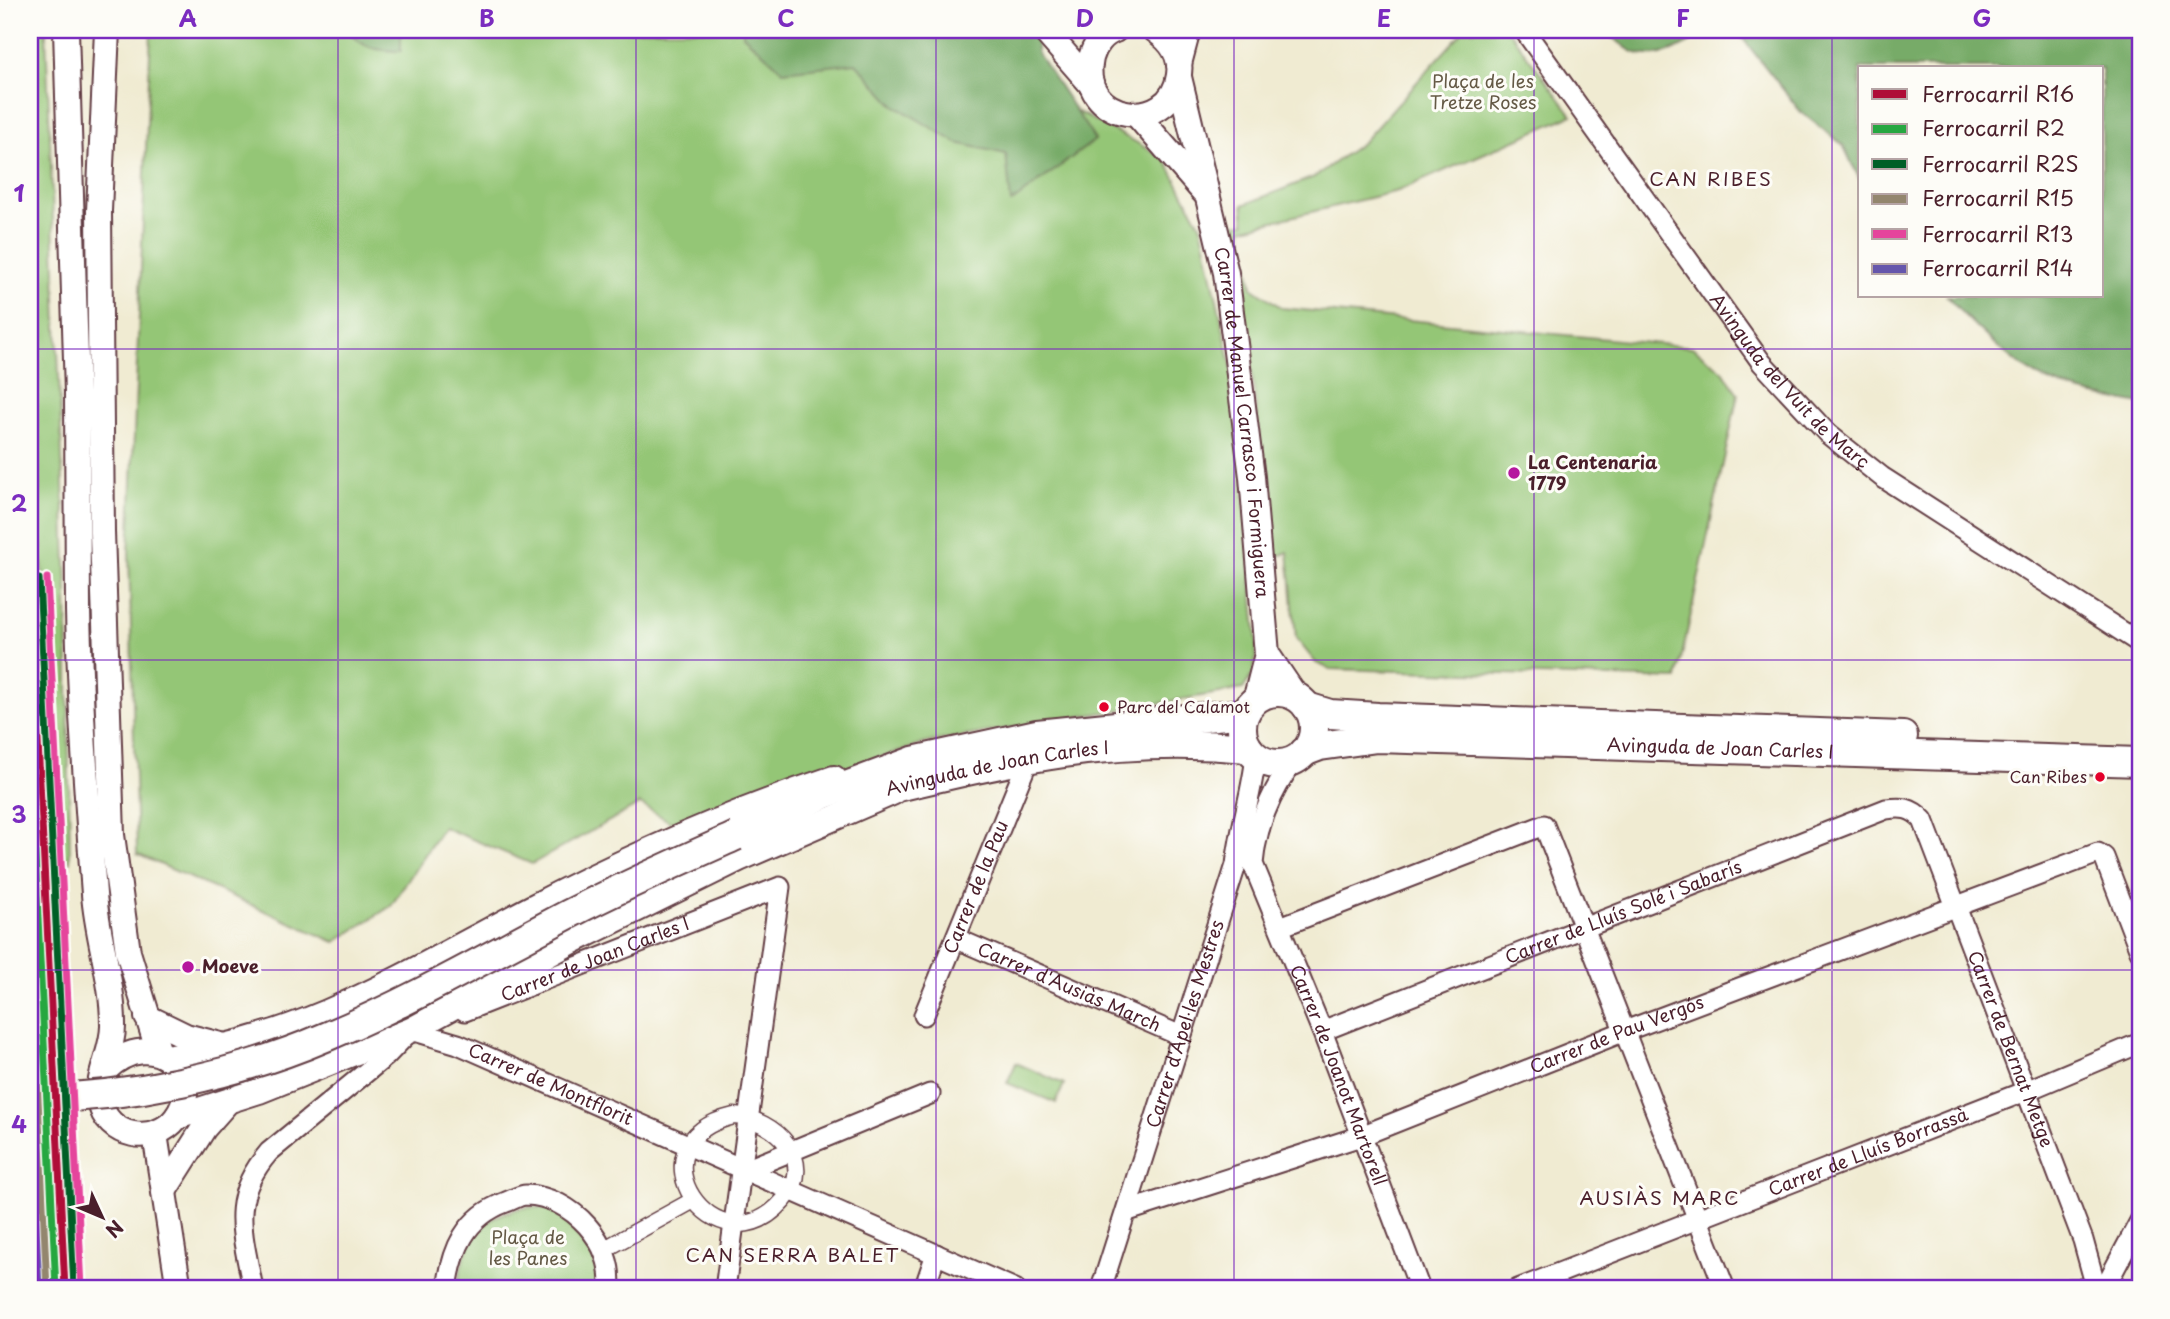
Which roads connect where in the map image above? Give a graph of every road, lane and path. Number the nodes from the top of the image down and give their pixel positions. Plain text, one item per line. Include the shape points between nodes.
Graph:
1 (66, 30) edge
2 (107, 30) edge
3 (1044, 30) edge
4 (1155, 30) edge
5 (1188, 30) edge
6 (1524, 30) edge
7 (1107, 31) edge
8 (1179, 71) junction
9 (1091, 84) junction
10 (1137, 115) junction
11 (1205, 192) junction
12 (2140, 643) edge
13 (1268, 654) junction
14 (1301, 702) junction
15 (1250, 707) junction
16 (2140, 744) edge
17 (1252, 752) junction
18 (1299, 756) junction
19 (1029, 758) junction
20 (2140, 762) edge
21 (916, 772) junction
22 (1923, 820) joint
23 (1245, 865) junction
24 (1954, 907) junction
25 (1280, 927) junction
26 (1584, 928) junction
27 (957, 939) junction
28 (2140, 951) edge
29 (924, 1015) dead end
30 (148, 1017) junction
31 (321, 1017) junction
32 (411, 1030) junction
33 (1322, 1031) junction
34 (1625, 1031) junction
35 (1181, 1036) junction
36 (2140, 1043) edge
37 (222, 1046) junction
38 (163, 1055) junction
39 (347, 1058) junction
40 (105, 1070) junction
41 (2026, 1091) junction
42 (342, 1093) junction
43 (930, 1094) dead end
44 (30, 1099) edge
45 (227, 1102) junction
46 (177, 1117) junction
47 (750, 1117) junction
48 (155, 1134) junction
49 (1362, 1136) junction
50 (687, 1147) junction
51 (792, 1151) junction
52 (743, 1171) junction
53 (164, 1191) junction
54 (791, 1192) junction
55 (692, 1201) junction
56 (1128, 1210) junction
57 (1697, 1219) junction
58 (2140, 1221) edge
59 (735, 1223) junction
60 (605, 1249) junction
61 (936, 1254) junction
62 (2099, 1285) edge
63 (179, 1289) edge
64 (253, 1289) edge
65 (447, 1289) edge
66 (609, 1289) edge
67 (725, 1289) edge
68 (923, 1289) edge
69 (1015, 1289) edge
70 (1101, 1289) edge
71 (1420, 1289) edge
72 (1518, 1289) edge
73 (1725, 1289) edge
74 (2070, 1289) edge

1 - 40 street via 81,706 94,905 113,1026
2 - 30 street via 99,211 102,531 112,835 128,952
3 - 9 street
4 - 8 street via 1174,48
5 - 8 street
6 - 12 street, Avinguda del Vuit de Març via 1762,363 1828,434 1882,477
7 - 9 street via 1092,55
8 - 10 street via 1166,103
8 - 11 street, Carrer de Manuel Carrasco i Formiguera
9 - 10 street via 1110,108
10 - 11 street, Carrer de Manuel Carrasco i Formiguera
11 - 13 street, Carrer de Manuel Carrasco i Formiguera via 1230,299
13 - 14 street, Carrer de Manuel Carrasco i Formiguera
13 - 15 street, Carrer de Manuel Carrasco i Formiguera
14 - 15 main road via 1275,692
14 - 16 main road, Avinguda de Joan Carles I via 1330,714 1391,718
14 - 18 main road via 1314,730
15 - 17 main road via 1242,727
15 - 21 main road, Avinguda de Joan Carles I via 1037,734
17 - 18 main road via 1272,763
17 - 19 main road, Avinguda de Joan Carles I via 1164,743 1094,747
17 - 23 street, Carrer d'Apel·les Mestres via 1252,796 1239,838
18 - 20 main road, Avinguda de Joan Carles I via 1320,746 1377,738
18 - 23 street via 1270,797
19 - 21 main road, Avinguda de Joan Carles I
19 - 27 street, Carrer de la Pau
21 - 31 street, Avinguda de Joan Carles I via 844,775 774,798 528,910
21 - 32 street via 571,942
21 - 44 main road, Avinguda de Joan Carles I, bridge via 736,836 623,887 326,1038 217,1073 158,1086
22 - 24 street, Carrer de Bernat Metge
22 - 26 street, Carrer de Lluís Solé i Sabarís via 1902,807 1886,809
23 - 25 street, Carrer de Joanot Martorell
23 - 35 street, Carrer d'Apel·les Mestres
24 - 28 street, Carrer de Pau Vergós via 2101,854
24 - 34 street, Carrer de Pau Vergós
24 - 41 street, Carrer de Bernat Metge
25 - 26 street via 1544,825
25 - 33 street, Carrer de Joanot Martorell
26 - 33 street, Carrer de Lluís Solé i Sabarís
26 - 34 street
27 - 29 street, Carrer de la Pau
27 - 35 street, Carrer d'Ausiàs March
30 - 37 street via 186,1036
30 - 38 street
31 - 37 street, Avinguda de Joan Carles I
31 - 39 street via 330,1022
32 - 39 street
32 - 42 street
32 - 47 street, Carrer de Joan Carles I via 780,887
32 - 50 street, Carrer de Montflorit via 458,1044
33 - 49 street, Carrer de Joanot Martorell
34 - 49 street, Carrer de Pau Vergós
34 - 57 street
35 - 56 street, Carrer d'Apel·les Mestres
36 - 41 street, Carrer de Lluís Borrassà
37 - 38 street, Avinguda de Joan Carles I
38 - 40 street via 134,1050 120,1055
38 - 46 street via 182,1078 185,1093
39 - 42 street via 350,1072
39 - 45 street
40 - 48 street via 99,1084 106,1117 128,1134
41 - 57 street, Carrer de Lluís Borrassà
41 - 62 street, Carrer de Bernat Metge
42 - 64 street via 269,1152 245,1186 240,1208
43 - 51 street
45 - 46 street
45 - 53 street via 204,1128
46 - 48 street
47 - 50 street via 719,1120 704,1127
47 - 51 street via 774,1129
47 - 52 street
48 - 53 street
49 - 56 street, Carrer de Pau Vergós
49 - 71 street, Carrer de Joanot Martorell
50 - 52 street, Carrer de Montflorit
50 - 55 street via 685,1178
51 - 52 street
51 - 54 street via 795,1177
52 - 54 street, Carrer de Montflorit
52 - 59 street
53 - 63 street
54 - 59 street via 767,1215
54 - 61 street
55 - 59 street via 706,1213
55 - 60 street
56 - 70 street, Carrer d'Apel·les Mestres
57 - 72 street, Carrer de Lluís Borrassà
57 - 73 street
58 - 62 street
59 - 67 street
60 - 65 street via 570,1210 524,1195 499,1204 467,1225 451,1260
60 - 66 street
61 - 68 street
61 - 69 street
62 - 74 street

